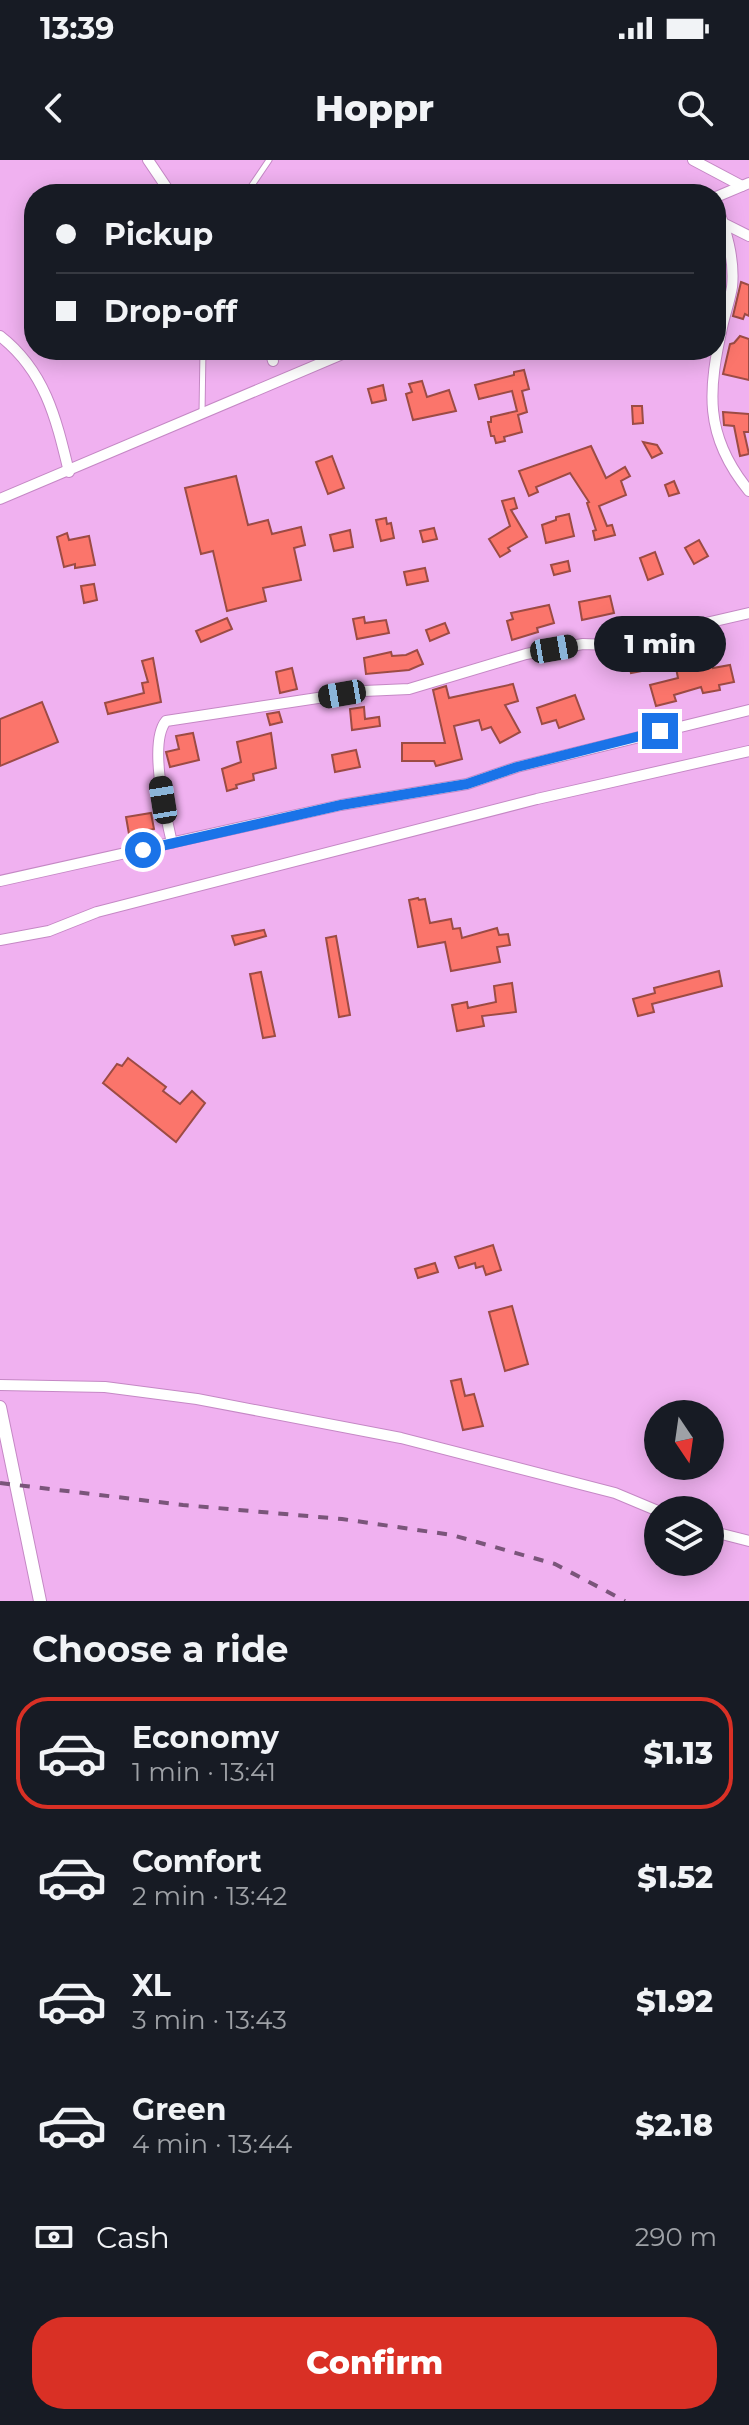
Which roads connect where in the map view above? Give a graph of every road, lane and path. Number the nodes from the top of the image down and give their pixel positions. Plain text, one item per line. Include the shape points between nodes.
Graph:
1 (148, 160) edge
2 (269, 160) edge
3 (693, 160) edge
4 (164, 184) edge
5 (253, 184) edge
6 (745, 185) edge
7 (726, 193) edge
8 (726, 224) edge
9 (749, 236) edge
10 (726, 238) edge
11 (726, 314) edge
12 (0, 336) edge
13 (24, 359) edge
14 (25, 360) edge
15 (203, 360) edge
16 (329, 360) edge
17 (716, 360) edge
18 (202, 414) junction
19 (69, 472) junction
20 (749, 491) edge
21 (0, 499) edge
22 (749, 613) edge
23 (749, 710) edge
24 (749, 751) edge
25 (172, 843) junction
26 (0, 881) edge
27 (0, 940) edge
28 (0, 1385) edge
29 (0, 1407) edge
30 (644, 1505) edge
31 (724, 1535) edge
32 (749, 1541) edge
33 (40, 1601) edge

1 - 4 street
2 - 5 lane
3 - 6 street
6 - 7 street
8 - 9 street
10 - 11 street via 732,268
12 - 13 street
14 - 19 street via 53,410
15 - 18 lane
16 - 18 street
17 - 20 street via 711,406 715,429 735,474
18 - 19 street
19 - 21 street
22 - 25 street via 611,645 526,654 409,689 166,721 160,728 158,773
23 - 25 street via 467,784 381,797
24 - 27 street via 537,799
25 - 26 street
28 - 30 street via 105,1387 197,1399 401,1438
29 - 33 street
31 - 32 street

